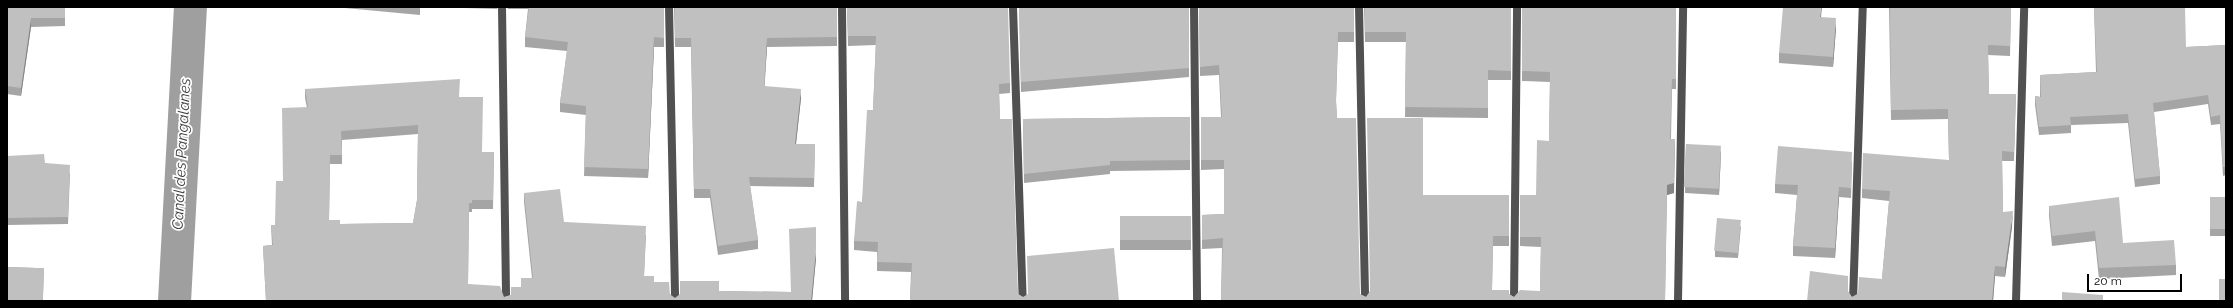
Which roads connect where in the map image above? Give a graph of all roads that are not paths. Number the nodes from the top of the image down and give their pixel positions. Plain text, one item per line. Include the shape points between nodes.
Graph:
1 (502, 7) edge
2 (669, 7) edge
3 (842, 7) edge
4 (1013, 7) edge
5 (1194, 7) edge
6 (1359, 7) edge
7 (1517, 7) edge
8 (1683, 7) edge
9 (1863, 7) edge
10 (2024, 7) edge
11 (506, 301) edge
12 (675, 301) edge
13 (845, 301) edge
14 (1023, 301) edge
15 (1197, 301) edge
16 (1365, 301) edge
17 (1514, 301) edge
18 (1678, 301) edge
19 (1852, 301) edge
20 (2016, 301) edge

1 - 11 street
2 - 12 street
3 - 13 street
4 - 14 street
5 - 15 street
6 - 16 street
7 - 17 street
8 - 18 street
9 - 19 street
10 - 20 street

